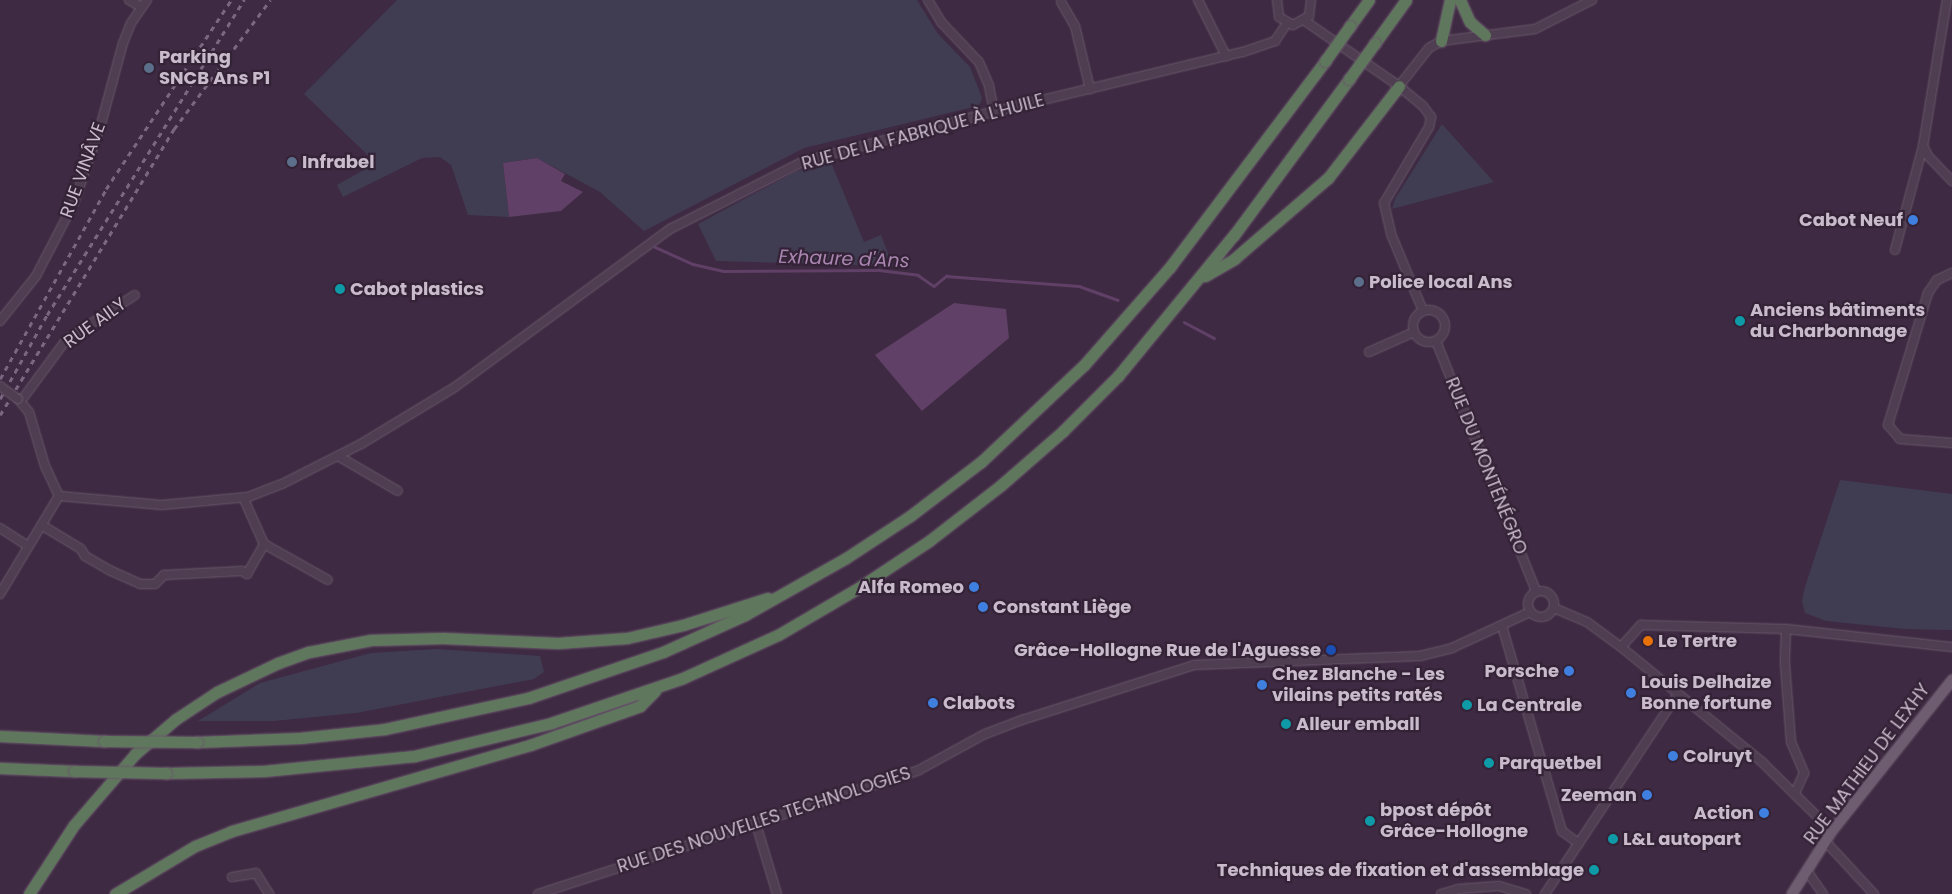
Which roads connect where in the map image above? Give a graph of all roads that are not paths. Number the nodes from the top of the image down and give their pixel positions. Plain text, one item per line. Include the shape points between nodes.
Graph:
1 (129, 0) edge
2 (147, 0) edge
3 (928, 0) edge
4 (1198, 0) edge
5 (1277, 0) edge
6 (1311, 0) edge
7 (1369, 0) edge
8 (1406, 0) edge
9 (1450, 0) edge
10 (1460, 0) edge
11 (1592, 0) edge
12 (1947, 0) edge
13 (1061, 2) dead end
14 (141, 7) junction
15 (1305, 21) junction
16 (1287, 24) junction
17 (1485, 36) junction
18 (1441, 41) junction
19 (1226, 56) junction
20 (1399, 86) junction
21 (1090, 89) junction
22 (994, 111) junction
23 (1923, 146) junction
24 (1952, 181) edge
25 (1895, 250) dead end
26 (1952, 273) edge
27 (1198, 280) junction
28 (134, 295) dead end
29 (1423, 311) junction
30 (1, 318) edge
31 (1414, 332) junction
32 (1436, 341) junction
33 (1370, 352) dead end
34 (0, 386) edge
35 (19, 400) junction
36 (1952, 443) edge
37 (338, 456) junction
38 (398, 491) dead end
39 (59, 496) junction
40 (243, 497) junction
41 (43, 526) junction
42 (0, 528) edge
43 (264, 544) junction
44 (28, 546) junction
45 (328, 580) dead end
46 (1536, 591) junction
47 (0, 594) edge
48 (782, 595) junction
49 (1554, 608) junction
50 (1530, 612) junction
51 (1502, 626) junction
52 (1786, 629) junction
53 (1621, 647) junction
54 (1952, 647) edge
55 (1952, 680) edge
56 (660, 686) junction
57 (1678, 694) junction
58 (0, 736) edge
59 (0, 768) edge
60 (1795, 793) junction
61 (756, 824) junction
62 (1832, 831) junction
63 (1826, 842) junction
64 (1578, 844) junction
65 (1807, 872) junction
66 (232, 878) dead end
67 (29, 894) edge
68 (115, 894) edge
69 (269, 894) edge
70 (538, 894) edge
71 (777, 894) edge
72 (1442, 894) edge
73 (1526, 894) edge
74 (1546, 894) edge
75 (1792, 894) edge
76 (1823, 894) edge
77 (1874, 894) edge

1 - 14 street
2 - 14 street, RUE VINÂVE
3 - 22 street via 941,22 979,62 990,86
4 - 19 street
5 - 16 street via 1276,11
6 - 15 street via 1311,10
7 - 48 highway, bridge via 1170,267 1122,324 1034,416 982,462 918,510
8 - 27 highway, bridge
9 - 18 highway
10 - 17 highway via 1470,22
11 - 17 street via 1534,29
12 - 23 street
13 - 21 street via 1075,26
14 - 30 street, RUE VINÂVE via 123,43 98,134 74,203 36,276
15 - 16 street
15 - 20 street
16 - 19 street, RUE DE LA FABRIQUE À L'HUILE via 1275,41
17 - 18 street
18 - 20 street via 1429,48
19 - 21 street, RUE DE LA FABRIQUE À L'HUILE
20 - 27 highway via 1328,178 1234,258
20 - 29 street via 1431,117 1426,133 1384,204 1391,234
21 - 22 street, RUE DE LA FABRIQUE À L'HUILE
22 - 37 street, RUE DE LA FABRIQUE À L'HUILE via 804,161 670,229 455,387
23 - 24 street via 1928,156
23 - 25 street
26 - 36 street via 1937,280 1928,293 1888,425 1900,439
27 - 56 highway via 1118,376 1063,431 963,516 854,590 778,634
28 - 35 street, RUE AILY via 66,340
29 - 31 street via 1415,319
29 - 32 street via 1436,311 1444,319 1444,334
31 - 32 street via 1423,341
31 - 33 street
32 - 46 street, RUE DU MONTÉNÉGRO
34 - 35 street, bridge
35 - 39 street via 29,412 45,466
37 - 38 street
37 - 40 street, RUE DE LA FABRIQUE À L'HUILE via 282,484
39 - 40 street, RUE DE LA FABRIQUE À L'HUILE via 162,505
39 - 41 street
40 - 43 street
41 - 43 street via 81,548 85,556 140,584 154,584 164,575 242,571 247,574
41 - 44 street
42 - 44 street
43 - 45 street
44 - 47 street
46 - 49 street via 1549,592
46 - 50 street via 1528,602
48 - 58 highway, bridge via 664,652 528,698 385,729 292,738 197,742
48 - 67 highway via 627,638 558,643 443,638 371,640 309,652 278,663 217,692 176,719 136,754 74,826
49 - 50 street via 1545,617
49 - 53 street via 1587,622
50 - 51 street, RUE DES NOUVELLES TECHNOLOGIES
51 - 61 street, RUE DES NOUVELLES TECHNOLOGIES via 1452,648 1420,656 1194,665 985,734 919,770
51 - 64 street via 1562,831
52 - 53 street via 1641,625
52 - 54 street
52 - 60 street via 1785,664 1791,742 1804,773
53 - 57 street
55 - 62 main road, RUE MATHIEU DE LEXHY
56 - 59 highway, bridge via 551,723 414,756 264,771 166,773
56 - 68 highway via 640,706 598,722 232,830 187,850
57 - 60 street
57 - 64 street
60 - 62 street
61 - 70 street, RUE DES NOUVELLES TECHNOLOGIES
61 - 71 street
62 - 63 main road, RUE MATHIEU DE LEXHY
63 - 65 main road, RUE MATHIEU DE LEXHY
63 - 77 street
64 - 74 street
65 - 75 main road, RUE MATHIEU DE LEXHY
65 - 76 street
66 - 69 street via 256,874
72 - 73 street via 1458,889 1499,886

